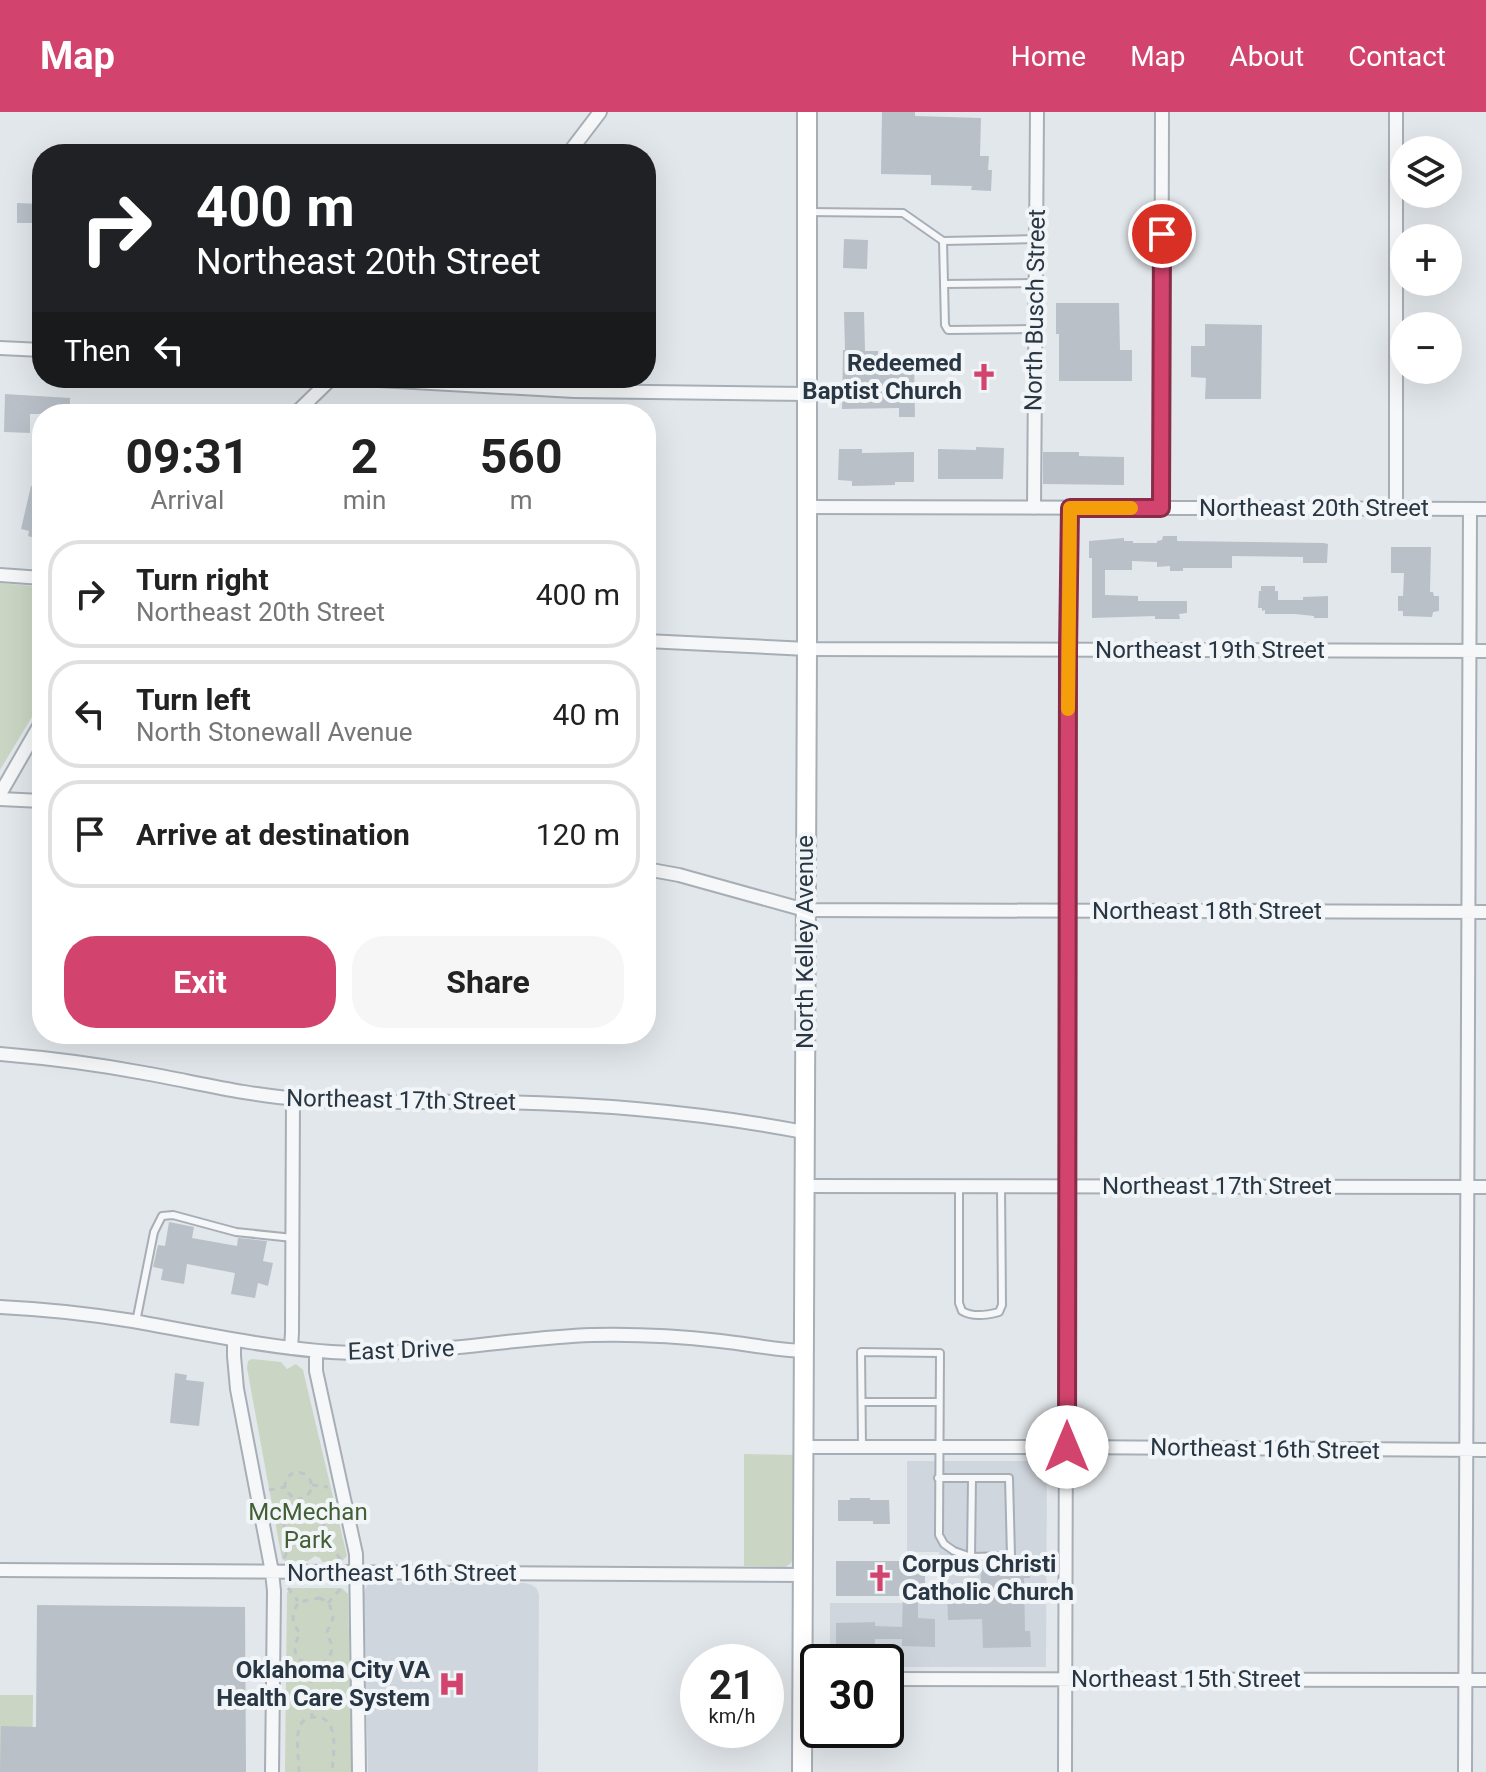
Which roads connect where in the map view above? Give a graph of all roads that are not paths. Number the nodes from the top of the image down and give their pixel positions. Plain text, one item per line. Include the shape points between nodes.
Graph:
1 (600, 112) edge
2 (807, 112) edge
3 (1037, 112) edge
4 (1162, 112) edge
5 (1396, 112) edge
6 (577, 144) edge
7 (807, 212) junction
8 (1036, 239) junction
9 (943, 241) junction
10 (1036, 283) junction
11 (944, 284) junction
12 (1035, 329) junction
13 (0, 348) edge
14 (32, 350) edge
15 (322, 388) edge
16 (521, 388) edge
17 (807, 394) junction
18 (305, 404) edge
19 (807, 507) junction
20 (1034, 508) junction
21 (1070, 508) junction
22 (1161, 508) junction
23 (1396, 508) junction
24 (1470, 509) junction
25 (1486, 509) edge
26 (0, 575) edge
27 (32, 577) edge
28 (656, 641) edge
29 (807, 649) junction
30 (1068, 650) junction
31 (1468, 651) junction
32 (1486, 651) edge
33 (32, 739) edge
34 (0, 796) edge
35 (32, 800) edge
36 (656, 871) edge
37 (805, 910) junction
38 (1068, 911) junction
39 (1468, 912) junction
40 (1486, 912) edge
41 (0, 1054) edge
42 (293, 1099) junction
43 (804, 1132) junction
44 (804, 1186) junction
45 (959, 1186) junction
46 (1001, 1186) junction
47 (1067, 1186) junction
48 (1467, 1187) junction
49 (1486, 1187) edge
50 (293, 1238) junction
51 (0, 1307) edge
52 (136, 1322) junction
53 (234, 1340) junction
54 (291, 1348) junction
55 (316, 1351) junction
56 (804, 1351) junction
57 (862, 1402) junction
58 (939, 1402) junction
59 (804, 1447) junction
60 (862, 1447) junction
61 (938, 1447) junction
62 (1067, 1447) junction
63 (1468, 1450) junction
64 (1486, 1450) edge
65 (938, 1478) junction
66 (972, 1478) junction
67 (971, 1557) junction
68 (0, 1570) edge
69 (272, 1572) junction
70 (356, 1573) junction
71 (803, 1575) junction
72 (808, 1644) edge
73 (904, 1679) edge
74 (1066, 1679) junction
75 (1466, 1680) junction
76 (1486, 1680) edge
77 (804, 1748) edge
78 (272, 1772) edge
79 (359, 1772) edge
80 (802, 1772) edge
81 (1065, 1772) edge
82 (1465, 1772) edge

1 - 6 street
2 - 7 street, North Kelley Avenue
3 - 8 street, North Busch Street
4 - 22 street
5 - 23 street
7 - 9 lane via 903,213
7 - 17 street, North Kelley Avenue
8 - 9 lane
8 - 10 street, North Busch Street
9 - 11 lane
10 - 11 lane
10 - 12 street, North Busch Street
11 - 12 lane via 948,330
12 - 20 street, North Busch Street
13 - 14 street
15 - 18 street
16 - 17 street
17 - 19 street, North Kelley Avenue
19 - 20 street, Northeast 20th Street
19 - 29 street, North Kelley Avenue
20 - 21 street, Northeast 20th Street
21 - 22 street, Northeast 20th Street
21 - 30 street
22 - 23 street, Northeast 20th Street
23 - 24 street, Northeast 20th Street
24 - 25 street, Northeast 20th Street
24 - 31 street
26 - 27 street
28 - 29 street, Northeast 19th Street
29 - 30 street, Northeast 19th Street
29 - 37 street, North Kelley Avenue
30 - 31 street, Northeast 19th Street
30 - 38 street
31 - 32 street, Northeast 19th Street
31 - 39 street
33 - 34 street
34 - 35 street
36 - 37 street, Northeast 18th Street
37 - 38 street, Northeast 18th Street
37 - 43 street, North Kelley Avenue
38 - 39 street, Northeast 18th Street
38 - 47 street
39 - 40 street, Northeast 18th Street
39 - 48 street
41 - 42 street, Northeast 17th Street
42 - 43 street, Northeast 17th Street via 625,1107
42 - 50 street
43 - 44 street, North Kelley Avenue
44 - 45 street, Northeast 17th Street
44 - 56 street, North Kelley Avenue
45 - 46 street, Northeast 17th Street
45 - 46 lane via 959,1303 968,1314 999,1312 1002,1305
46 - 47 street, Northeast 17th Street
47 - 48 street, Northeast 17th Street
47 - 62 street
48 - 49 street, Northeast 17th Street
48 - 63 street
50 - 52 lane via 162,1216
50 - 54 street
51 - 52 street, East Drive
52 - 53 street, East Drive
53 - 54 street, East Drive
53 - 69 street via 237,1389
54 - 55 street, East Drive
55 - 56 street, East Drive via 413,1352 630,1335
55 - 70 street
56 - 59 street, North Kelley Avenue
57 - 58 lane
57 - 58 lane via 861,1352 940,1353
57 - 60 lane
58 - 61 lane
59 - 60 street, Northeast 16th Street
59 - 71 street, North Kelley Avenue
60 - 61 street, Northeast 16th Street
61 - 62 street, Northeast 16th Street
61 - 65 lane
62 - 63 street, Northeast 16th Street
62 - 74 street
63 - 64 street, Northeast 16th Street
63 - 75 street
65 - 66 lane
65 - 67 lane via 939,1535 954,1551
66 - 67 lane
66 - 67 lane via 1009,1478 1011,1556
68 - 69 street, Northeast 16th Street
69 - 70 street, Northeast 16th Street
69 - 78 street
70 - 71 street, Northeast 16th Street
70 - 79 street
71 - 72 street, North Kelley Avenue
73 - 74 street, Northeast 15th Street
74 - 75 street, Northeast 15th Street
74 - 81 street
75 - 76 street, Northeast 15th Street
75 - 82 street
77 - 80 street, North Kelley Avenue

